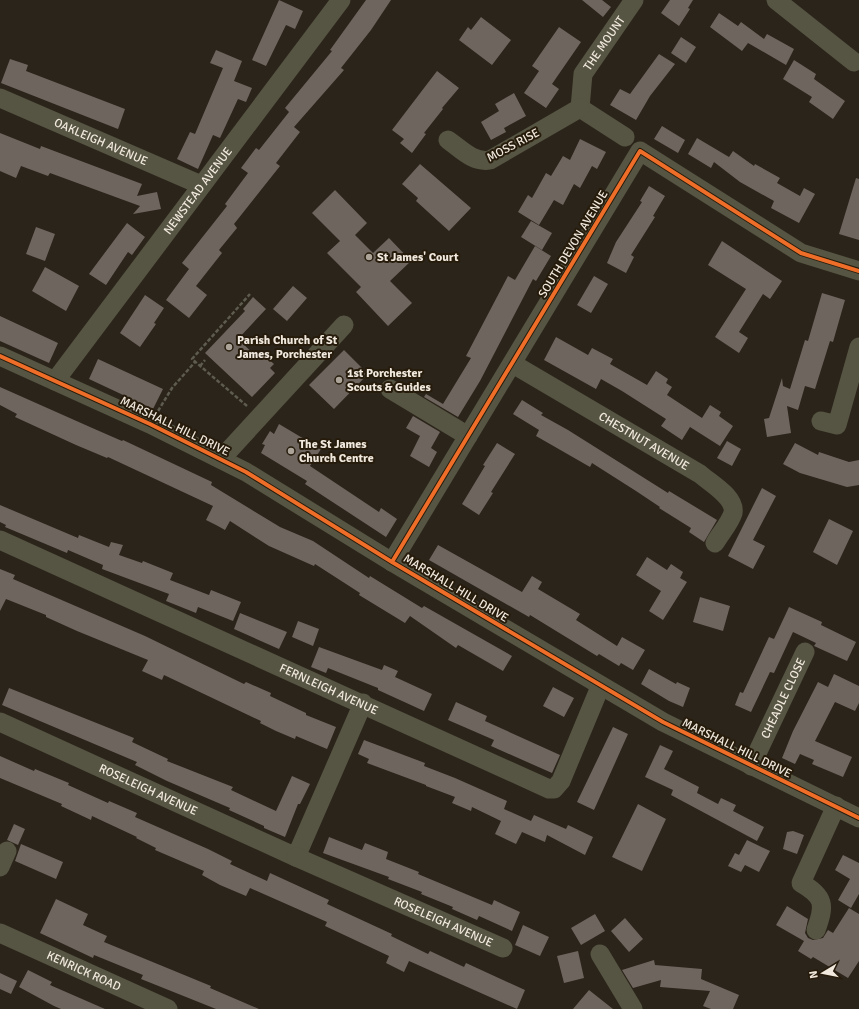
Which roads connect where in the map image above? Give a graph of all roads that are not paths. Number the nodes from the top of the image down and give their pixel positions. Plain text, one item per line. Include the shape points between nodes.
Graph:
1 (341, 0) edge
2 (634, 0) edge
3 (776, 0) edge
4 (854, 62) dead end
5 (0, 98) edge
6 (580, 108) junction
7 (625, 137) dead end
8 (448, 140) dead end
9 (201, 184) junction
10 (859, 272) edge
11 (344, 325) dead end
12 (859, 346) edge
13 (0, 356) edge
14 (513, 364) junction
15 (55, 381) junction
16 (390, 389) dead end
17 (820, 421) dead end
18 (468, 436) junction
19 (221, 459) junction
20 (0, 540) edge
21 (715, 543) dead end
22 (392, 562) junction
23 (805, 652) dead end
24 (600, 687) junction
25 (363, 703) junction
26 (0, 722) edge
27 (751, 766) junction
28 (836, 806) junction
29 (859, 818) edge
30 (296, 857) junction
31 (816, 930) dead end
32 (0, 933) edge
33 (503, 948) dead end
34 (600, 954) dead end
35 (168, 1009) edge
36 (633, 1009) edge

1 - 9 street, NEWSTEAD AVENUE
2 - 6 street, THE MOUNT via 583,74
3 - 4 street
5 - 9 street, OAKLEIGH AVENUE
6 - 7 street
6 - 8 street, MOSS RISE via 490,160 474,159
9 - 15 street, NEWSTEAD AVENUE
10 - 14 street, SOUTH DEVON AVENUE via 801,253 640,151
11 - 19 street
12 - 17 street via 837,425
13 - 15 street, MARSHALL HILL DRIVE
14 - 18 street, SOUTH DEVON AVENUE
14 - 21 street, CHESTNUT AVENUE via 700,474 727,496 732,504 733,514
15 - 19 street, MARSHALL HILL DRIVE
16 - 18 street
18 - 22 street, SOUTH DEVON AVENUE
19 - 22 street, MARSHALL HILL DRIVE
20 - 25 street, FERNLEIGH AVENUE
22 - 24 street, MARSHALL HILL DRIVE
23 - 27 street, CHEADLE CLOSE
24 - 25 street, FERNLEIGH AVENUE via 561,781 554,789 549,789
24 - 27 street, MARSHALL HILL DRIVE via 683,734
25 - 30 street
26 - 30 street, ROSELEIGH AVENUE
27 - 28 street, MARSHALL HILL DRIVE
28 - 29 street, MARSHALL HILL DRIVE
28 - 31 street via 801,883 815,891 820,898 822,915
30 - 33 street, ROSELEIGH AVENUE
32 - 35 street, KENRICK ROAD
34 - 36 street

